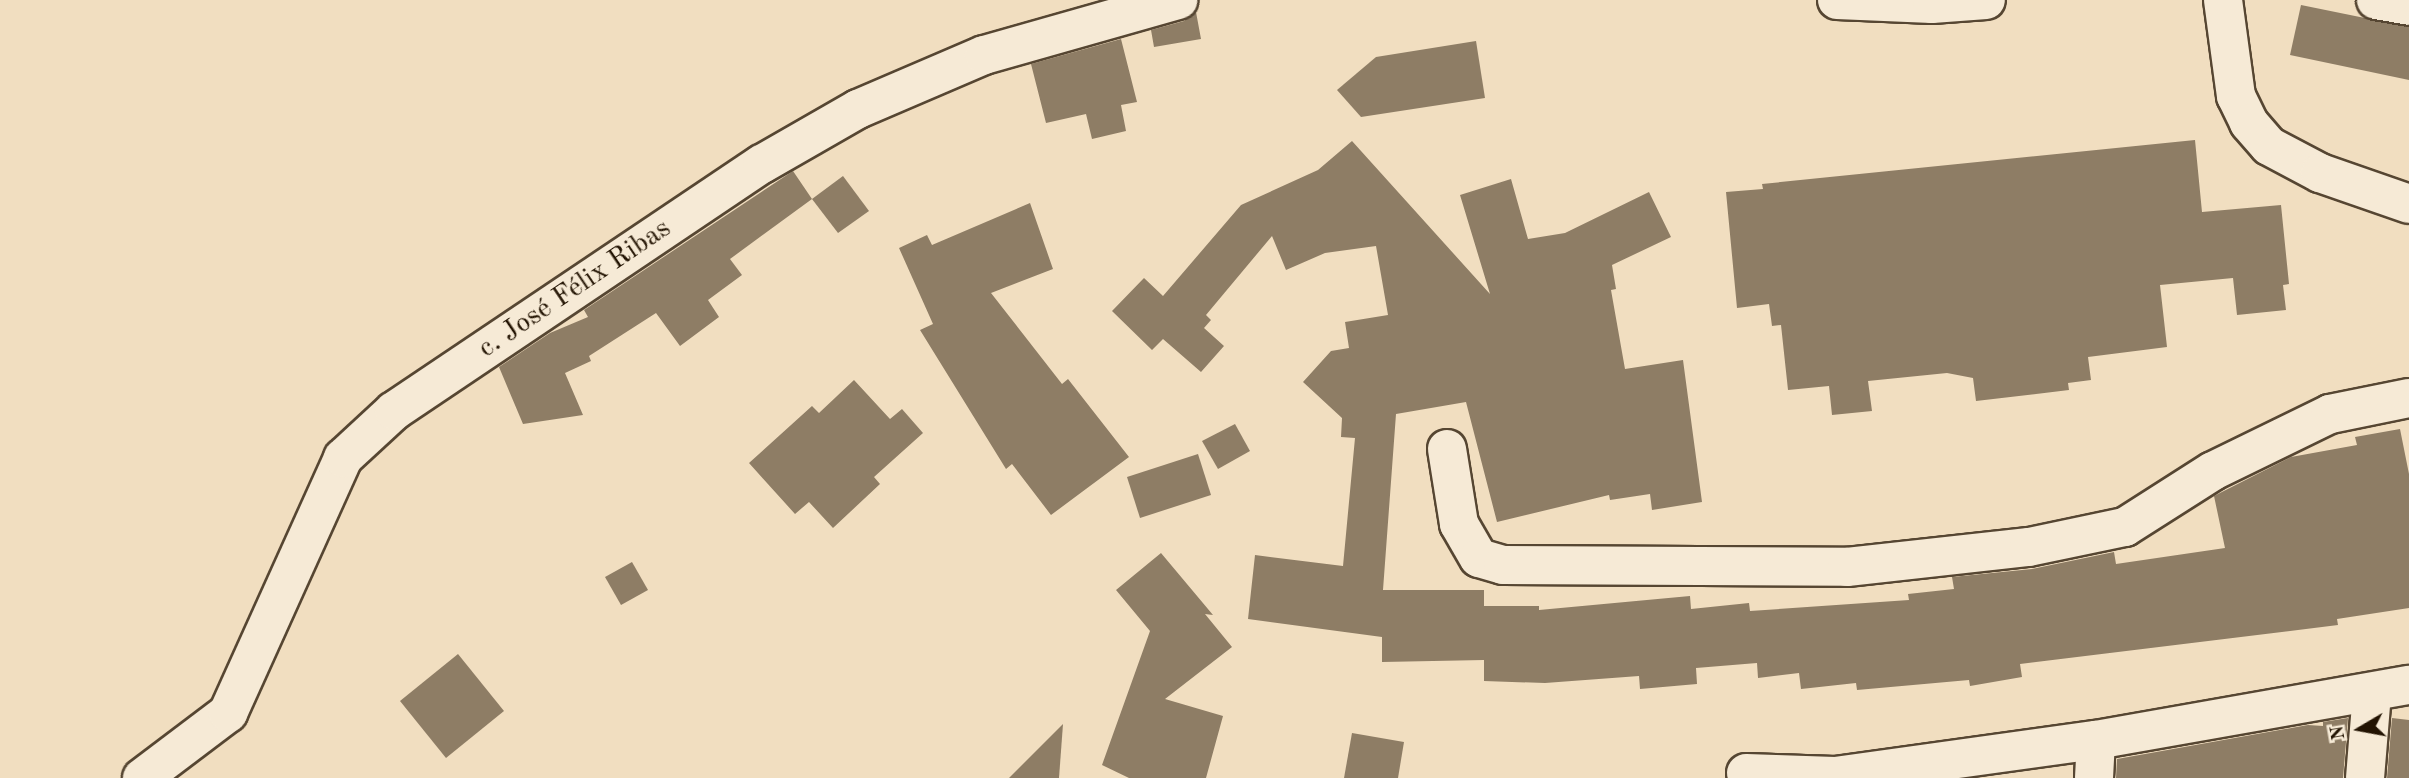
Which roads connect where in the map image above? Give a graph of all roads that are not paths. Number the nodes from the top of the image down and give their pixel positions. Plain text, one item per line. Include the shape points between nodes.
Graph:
1 (1178, 0) edge
2 (1837, 0) edge
3 (1986, 0) edge
4 (2222, 0) edge
5 (2376, 0) edge
6 (2409, 6) edge
7 (2409, 204) edge
8 (2409, 398) edge
9 (1447, 449) dead end
10 (2409, 685) edge
11 (2372, 693) junction
12 (2096, 740) junction
13 (1746, 773) dead end
14 (142, 778) edge
15 (2094, 778) edge
16 (2365, 778) edge

1 - 14 street, c. José Félix Ribas via 985,55 858,109 762,163 394,411 343,458 228,713
2 - 3 street via 1932,4
4 - 7 street via 2236,96 2249,123 2269,146 2320,173
5 - 6 street
8 - 9 street via 2330,414 2213,471 2124,527 2029,547 1847,567 1503,565 1479,558 1459,524
10 - 11 street
11 - 12 street
11 - 16 street
12 - 13 street via 1835,776
12 - 15 street

